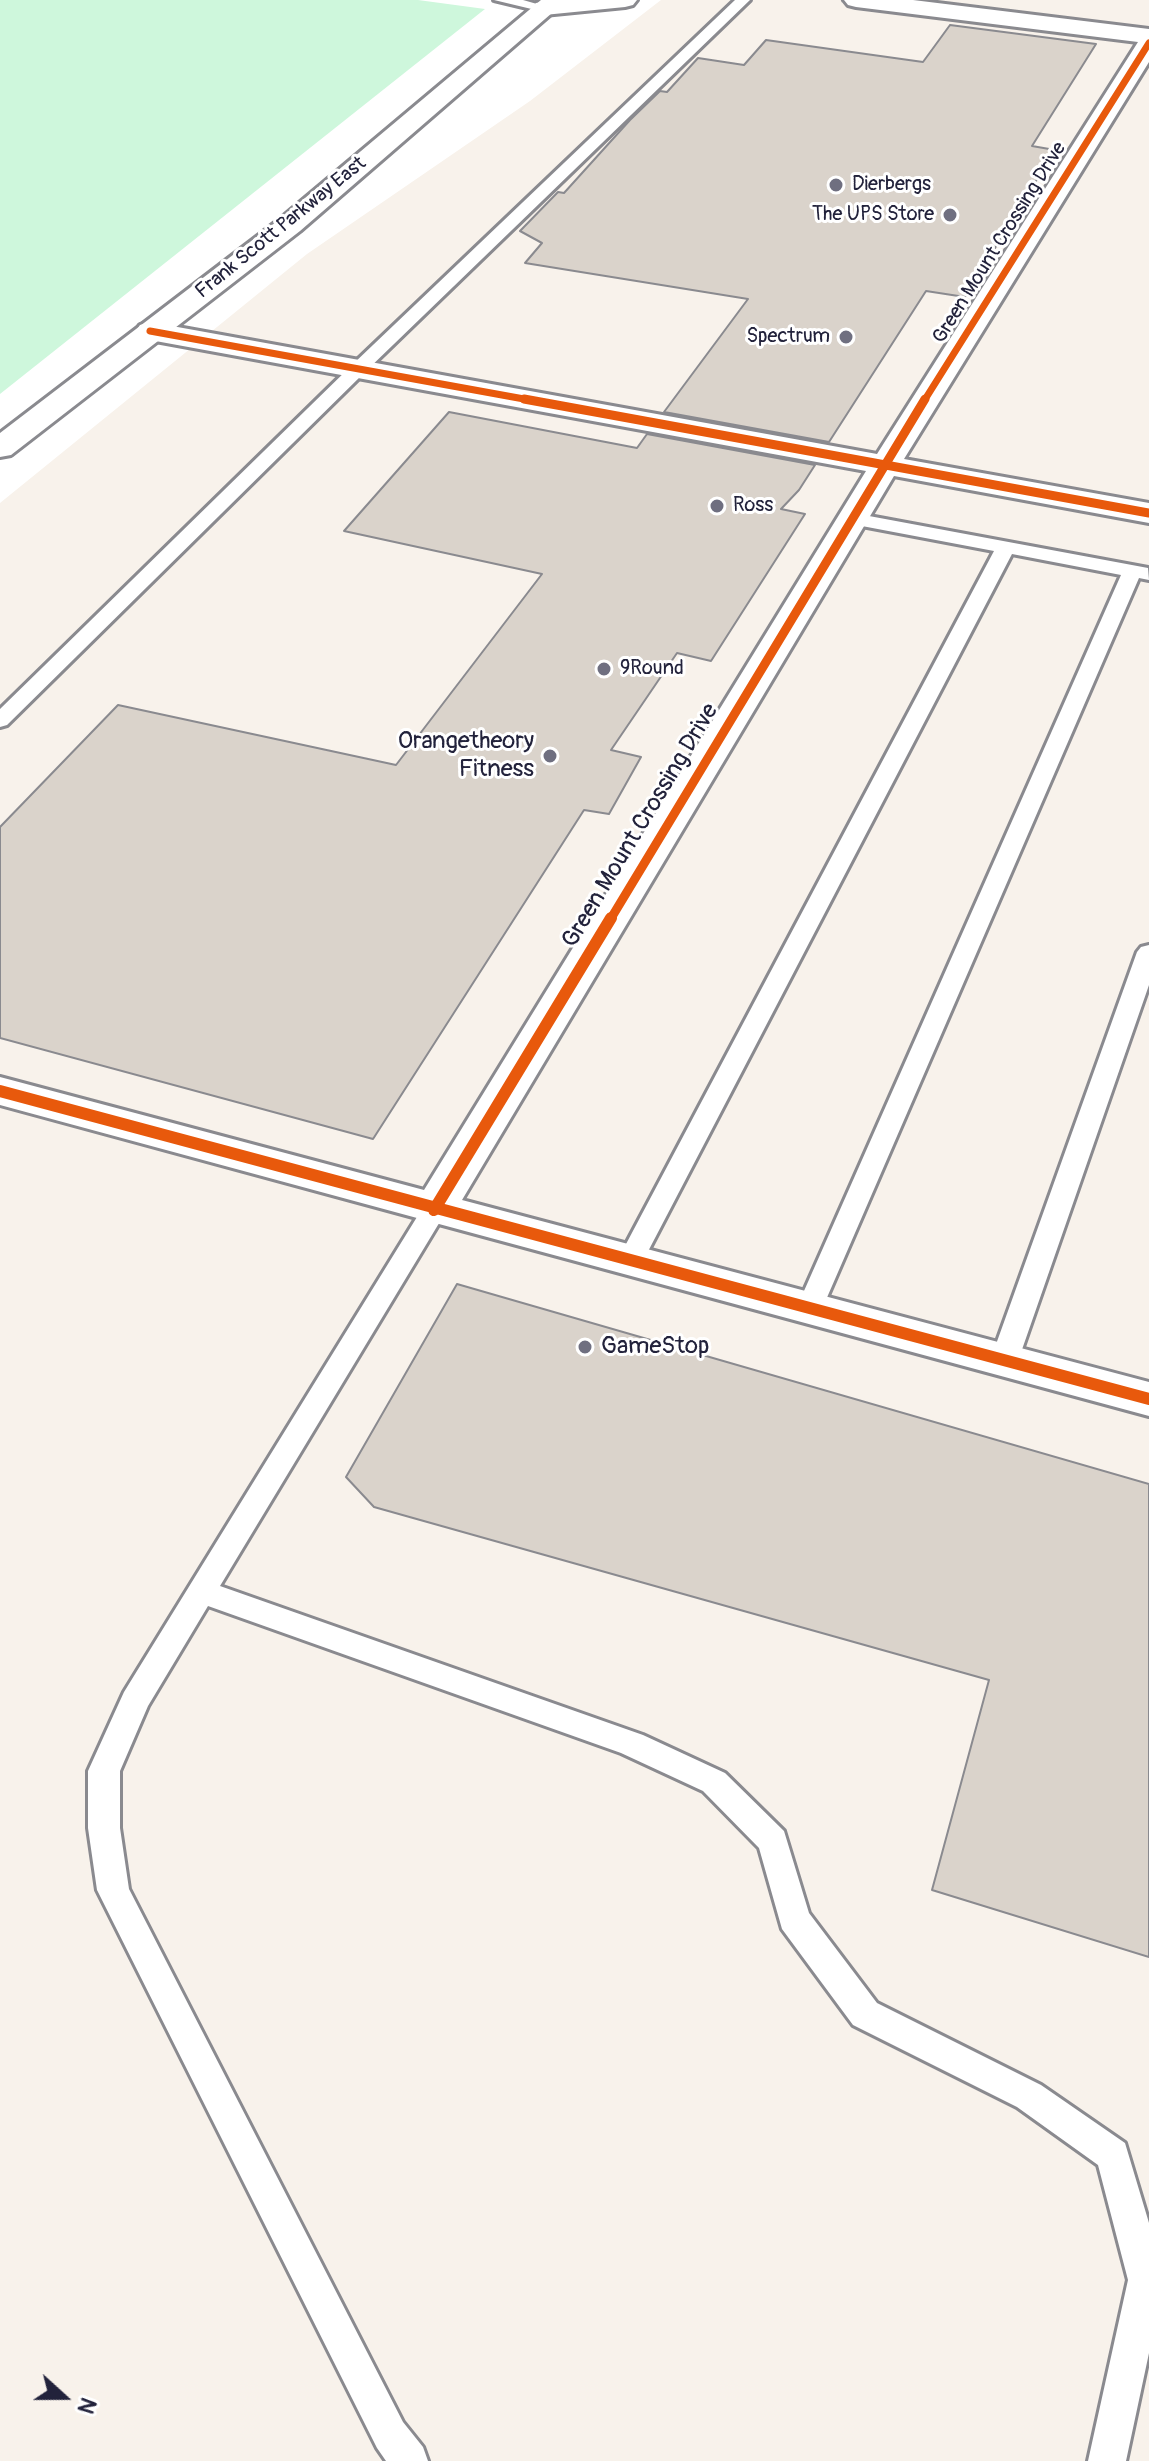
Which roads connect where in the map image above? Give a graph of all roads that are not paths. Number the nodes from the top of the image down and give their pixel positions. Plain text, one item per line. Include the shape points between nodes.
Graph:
1 (501, 0) edge
2 (625, 0) edge
3 (743, 0) edge
4 (856, 0) edge
5 (550, 4) edge
6 (1149, 36) edge
7 (1149, 43) edge
8 (150, 331) junction
9 (358, 369) junction
10 (0, 448) edge
11 (886, 465) junction
12 (1149, 513) edge
13 (853, 519) junction
14 (1006, 547) junction
15 (1141, 572) edge
16 (0, 721) edge
17 (1149, 952) edge
18 (0, 1091) edge
19 (434, 1210) junction
20 (630, 1261) junction
21 (809, 1309) junction
22 (1004, 1361) junction
23 (1149, 1399) edge
24 (203, 1592) junction
25 (409, 2461) edge
26 (1107, 2461) edge

1 - 5 lane
2 - 5 street
3 - 9 lane
4 - 6 street
5 - 8 street, Frank Scott Parkway East via 290,225
7 - 11 street, Green Mount Crossing Drive
8 - 9 street
8 - 10 street, Frank Scott Parkway East
9 - 11 street
9 - 16 lane
11 - 12 street
11 - 13 street, Green Mount Crossing Drive
13 - 14 lane
13 - 19 street, Green Mount Crossing Drive
14 - 15 lane
14 - 20 lane
15 - 21 lane
17 - 22 lane
18 - 19 street
19 - 20 street
19 - 24 lane
20 - 21 street
21 - 22 street
22 - 23 street
24 - 25 lane via 135,1701 104,1771 104,1828 113,1890 390,2435
24 - 26 lane via 632,1744 714,1782 773,1841 794,1919 865,2014 1029,2096 1113,2155 1146,2280

